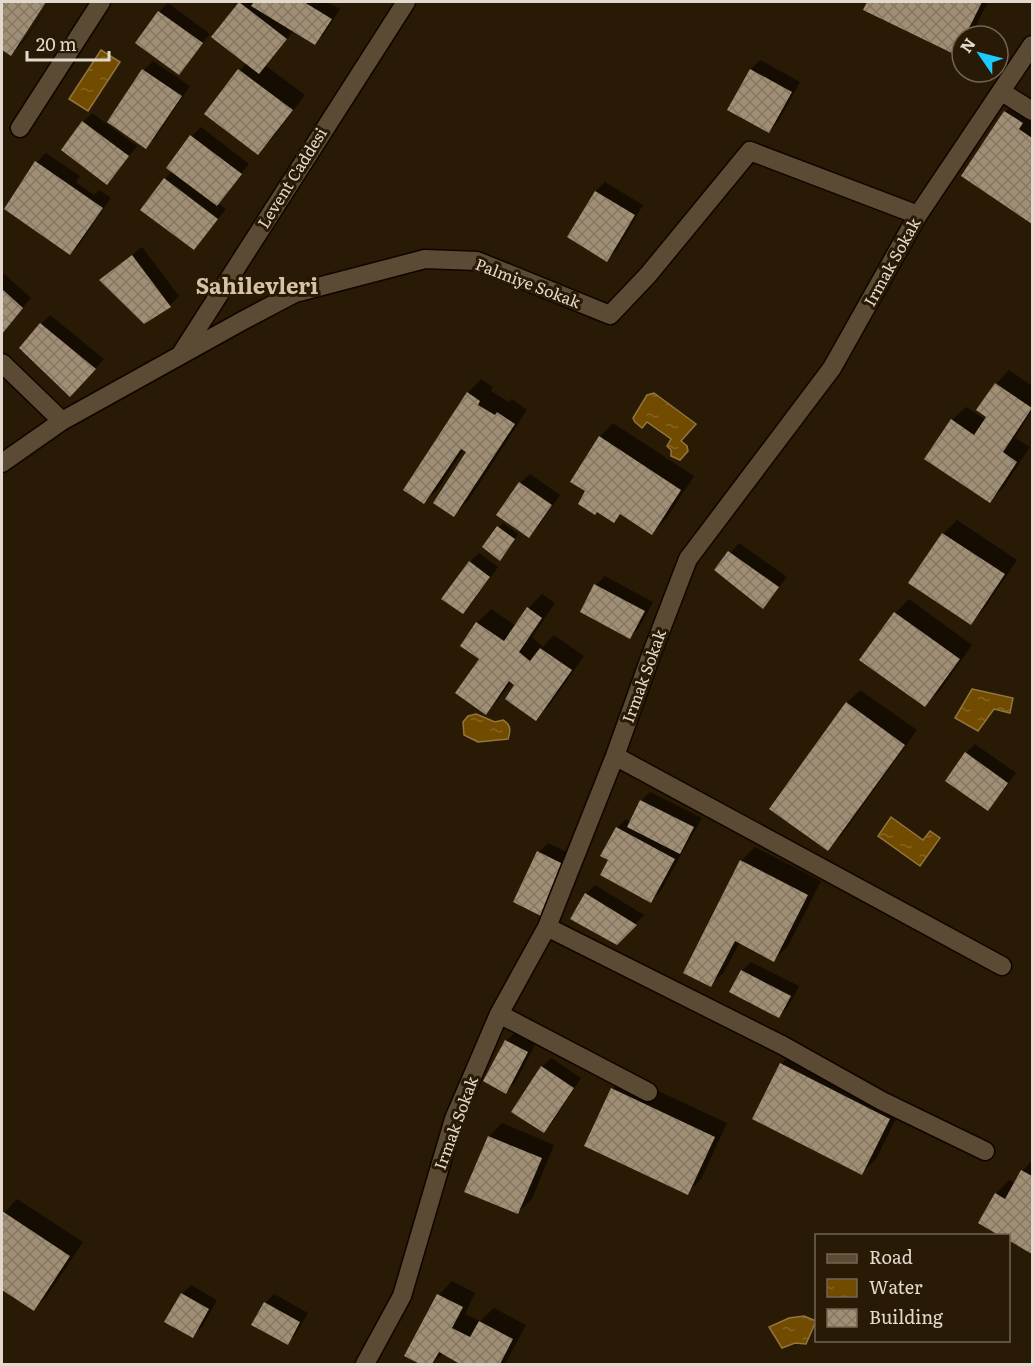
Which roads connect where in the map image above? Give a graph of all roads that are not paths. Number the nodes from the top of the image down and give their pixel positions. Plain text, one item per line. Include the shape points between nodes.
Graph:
1 (101, 2) edge
2 (406, 2) edge
3 (1032, 45) edge
4 (1002, 92) junction
5 (1032, 111) edge
6 (20, 128) dead end
7 (918, 214) junction
8 (179, 356) junction
9 (2, 363) edge
10 (62, 421) junction
11 (2, 463) edge
12 (615, 756) junction
13 (547, 927) junction
14 (1002, 966) dead end
15 (499, 1014) junction
16 (648, 1092) dead end
17 (985, 1151) dead end
18 (365, 1365) edge

1 - 6 street
2 - 8 street, Levent Caddesi
3 - 4 street, Irmak Sokak
4 - 5 street
4 - 7 street, Irmak Sokak
7 - 8 street, Palmiye Sokak via 750,151 610,315 477,261 425,259 295,293
7 - 12 street, Irmak Sokak via 832,368 688,559
8 - 10 street, Palmiye Sokak
9 - 10 street
10 - 11 street, Palmiye Sokak
12 - 13 street, Irmak Sokak
12 - 14 street
13 - 15 street, Irmak Sokak
13 - 17 street
15 - 16 street
15 - 18 street, Irmak Sokak via 454,1119 402,1296

